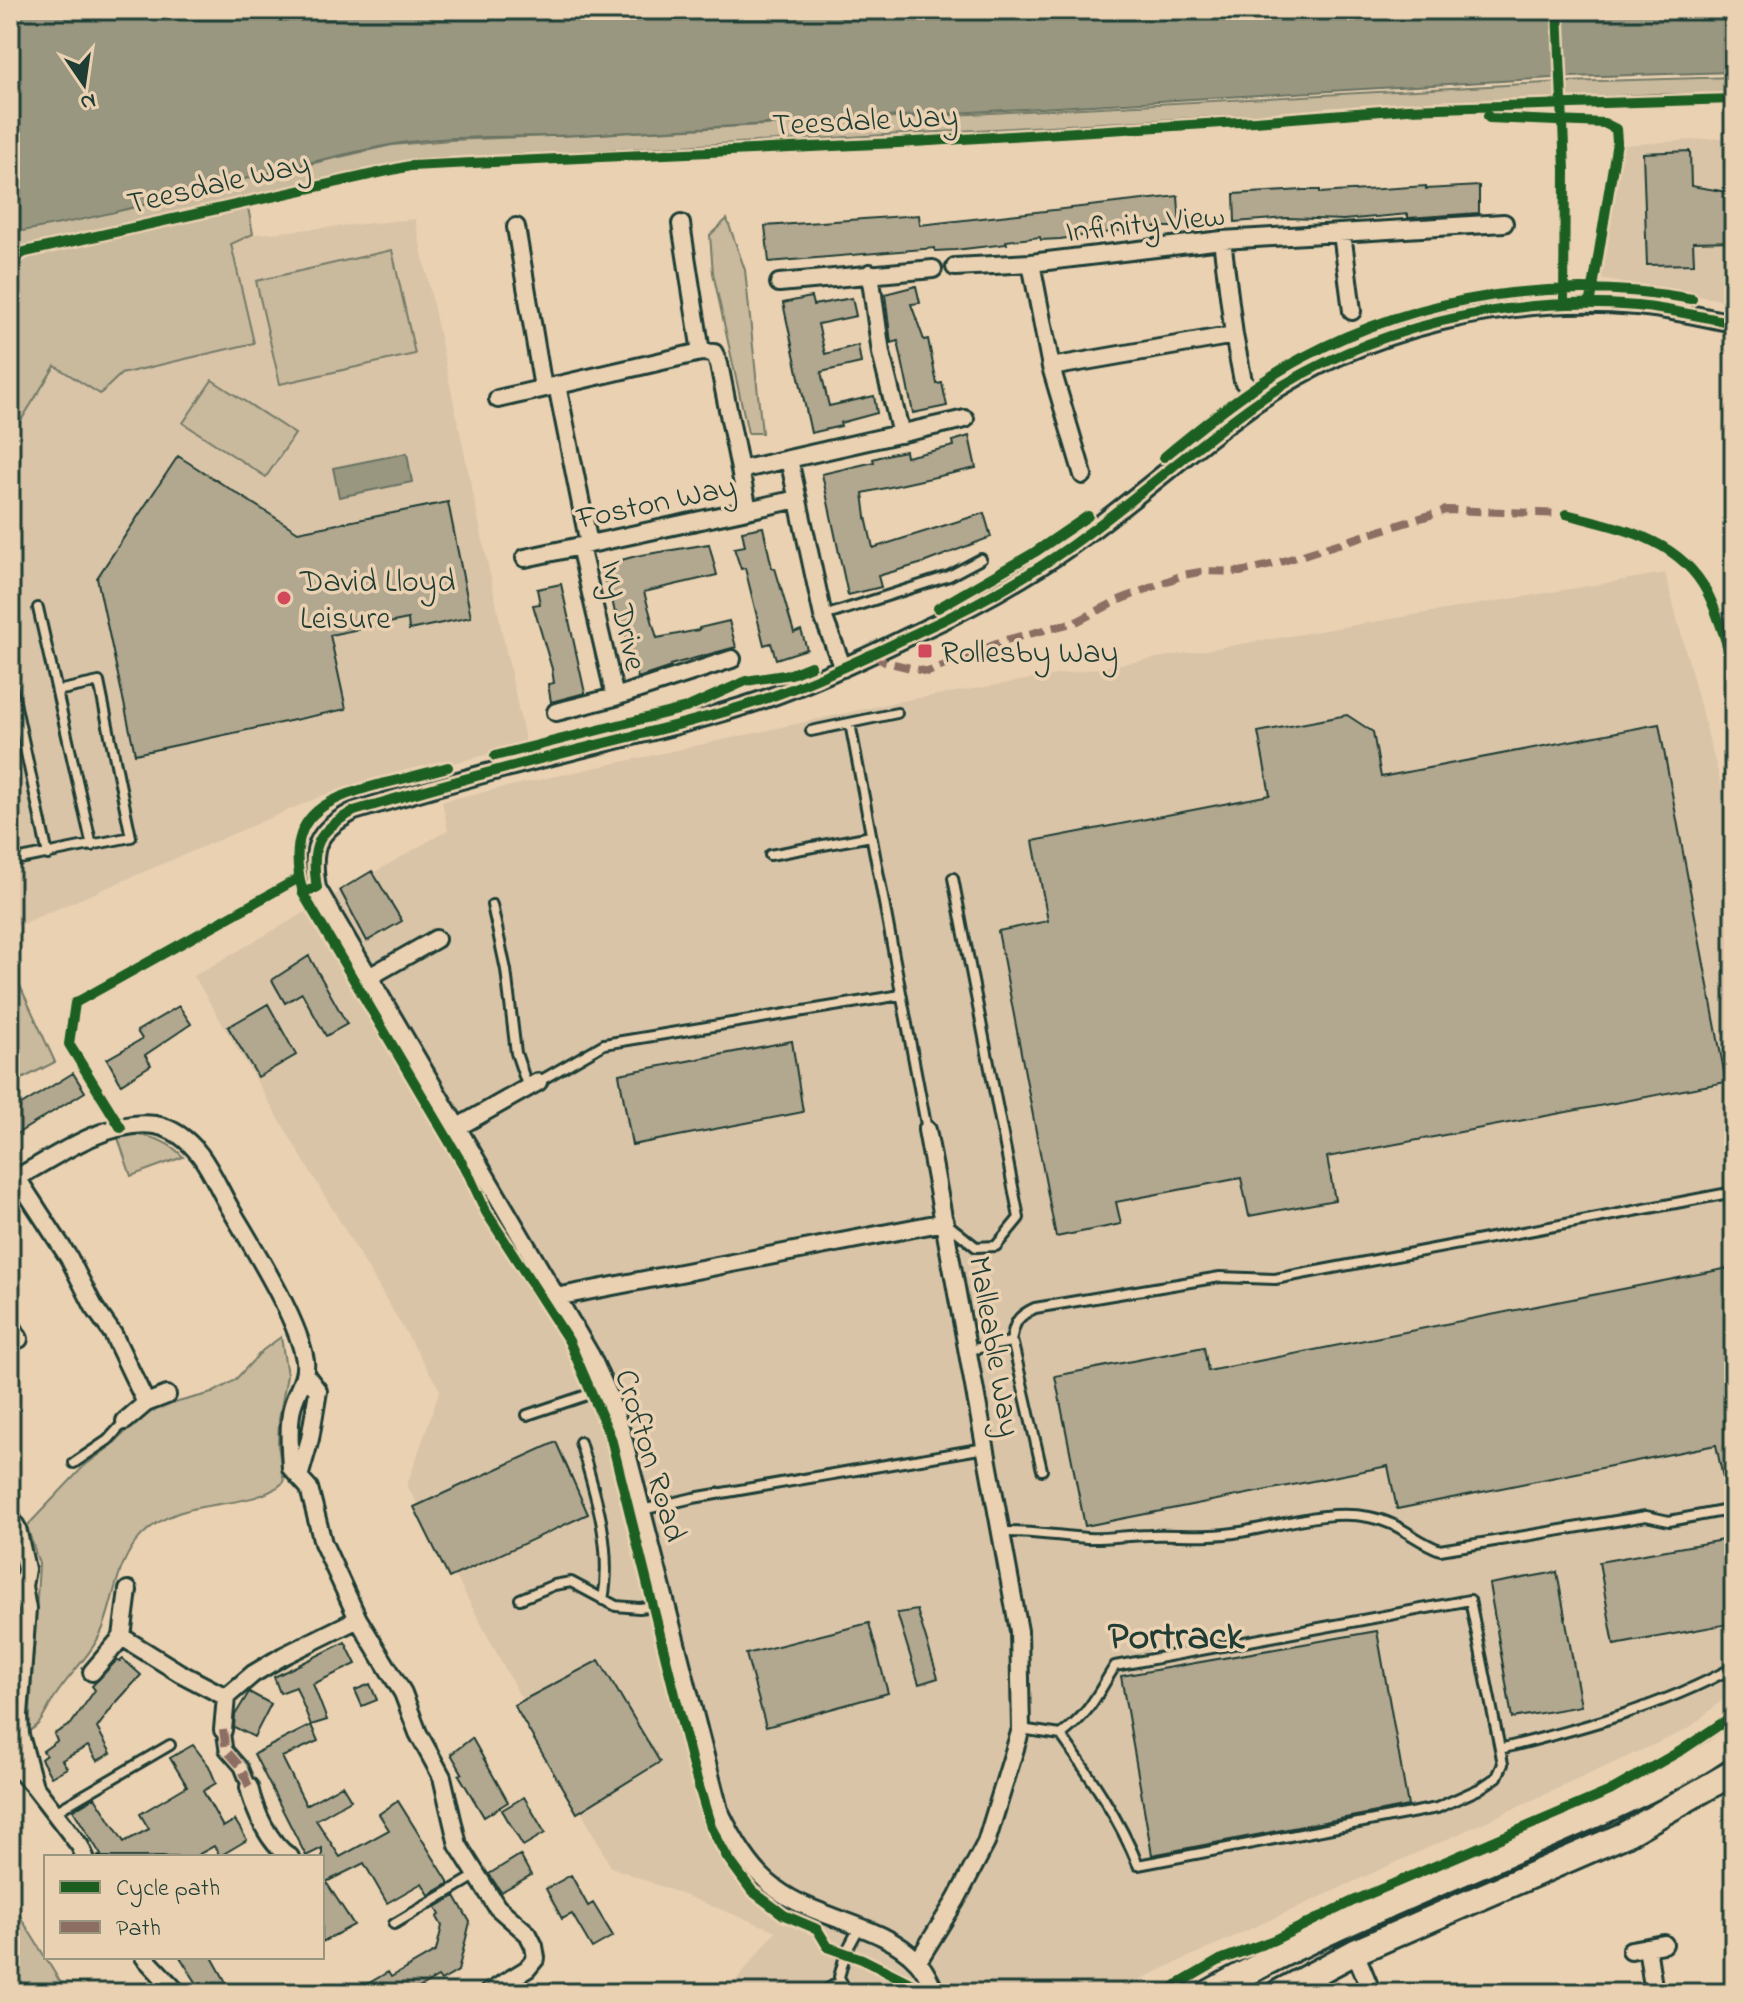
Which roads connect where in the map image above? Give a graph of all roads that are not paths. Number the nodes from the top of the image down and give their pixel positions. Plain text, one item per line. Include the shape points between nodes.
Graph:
1 (1504, 223) dead end
2 (681, 224) dead end
3 (516, 227) dead end
4 (1342, 233) junction
5 (1222, 240) junction
6 (1031, 263) junction
7 (955, 267) dead end
8 (933, 269) dead end
9 (870, 273) junction
10 (779, 283) dead end
11 (1352, 311) dead end
12 (1734, 323) edge
13 (1234, 335) junction
14 (701, 352) junction
15 (1051, 367) junction
16 (550, 387) junction
17 (498, 399) dead end
18 (1259, 401) junction
19 (965, 419) dead end
20 (901, 434) junction
21 (789, 459) junction
22 (740, 470) junction
23 (1083, 475) dead end
24 (798, 499) junction
25 (748, 510) junction
26 (585, 545) junction
27 (525, 558) dead end
28 (981, 559) dead end
29 (38, 608) dead end
30 (823, 616) junction
31 (732, 659) dead end
32 (843, 668) junction
33 (10, 679) edge
34 (57, 691) junction
35 (615, 697) junction
36 (556, 712) dead end
37 (897, 713) dead end
38 (850, 723) junction
39 (811, 731) dead end
40 (871, 836) junction
41 (92, 846) junction
42 (48, 855) junction
43 (770, 855) dead end
44 (10, 861) edge
45 (953, 878) dead end
46 (492, 905) dead end
47 (436, 939) dead end
48 (369, 977) junction
49 (901, 995) junction
50 (533, 1085) junction
51 (458, 1127) junction
52 (927, 1130) joint
53 (13, 1180) edge
54 (1734, 1192) edge
55 (945, 1222) junction
56 (556, 1297) junction
57 (1011, 1342) junction
58 (968, 1350) junction
59 (305, 1374) junction
60 (606, 1389) junction
61 (167, 1395) dead end
62 (146, 1403) junction
63 (527, 1415) dead end
64 (125, 1421) joint
65 (580, 1442) dead end
66 (986, 1448) junction
67 (74, 1463) dead end
68 (1042, 1470) dead end
69 (299, 1477) junction
70 (1734, 1509) edge
71 (642, 1510) junction
72 (10, 1516) edge
73 (1001, 1532) junction
74 (19, 1584) edge
75 (128, 1590) dead end
76 (520, 1599) dead end
77 (603, 1600) junction
78 (667, 1605) junction
79 (10, 1608) edge
80 (358, 1619) junction
81 (122, 1637) junction
82 (1734, 1667) edge
83 (92, 1672) dead end
84 (226, 1697) junction
85 (1021, 1729) junction
86 (223, 1730) joint
87 (1061, 1735) junction
88 (1734, 1738) edge
89 (170, 1745) dead end
90 (1500, 1749) junction
91 (10, 1760) edge
92 (1734, 1772) edge
93 (34, 1786) junction
94 (249, 1787) joint
95 (54, 1813) junction
96 (84, 1855) edge
97 (281, 1855) edge
98 (477, 1875) junction
99 (394, 1924) dead end
100 (859, 1928) junction
101 (1647, 1947) dead end
102 (1355, 1952) junction
103 (146, 1959) edge
104 (918, 1961) junction
105 (841, 1981) junction
106 (178, 1993) edge
107 (488, 1993) edge
108 (821, 1993) edge
109 (847, 1993) edge
110 (936, 1993) edge
111 (1209, 1993) edge
112 (1278, 1993) edge
113 (1372, 1993) edge
114 (1654, 1993) edge

1 - 4 street, Infinity View
2 - 14 street
3 - 16 street, Ivy Drive
4 - 5 street, Infinity View
4 - 11 street
5 - 6 street, Infinity View
5 - 13 street
6 - 7 street, Infinity View
6 - 15 street
8 - 9 street
9 - 10 street
9 - 20 street via 881,353
12 - 18 street via 1641,306 1577,303 1496,311 1380,339
13 - 15 street
13 - 18 street via 1243,381
14 - 16 street
14 - 22 street via 714,353 719,364
15 - 23 street
16 - 17 street
16 - 26 street, Ivy Drive
18 - 32 street via 1057,555 974,604
19 - 20 street
20 - 21 street
21 - 22 street
21 - 24 street
22 - 25 street
24 - 25 street, Foston Way
24 - 30 street
25 - 26 street, Foston Way
26 - 27 street, Foston Way
26 - 35 street, Ivy Drive
28 - 30 lane via 949,576
29 - 34 lane
30 - 32 street
31 - 35 street
32 - 48 street, Crofton Road via 681,724 354,811 331,823 318,842 313,865 317,888
33 - 42 lane
34 - 41 lane
34 - 41 lane via 99,682 131,837
35 - 36 street
37 - 38 lane
38 - 39 lane
38 - 40 lane, Malleable Way
40 - 43 lane
40 - 49 lane, Malleable Way
41 - 42 lane
42 - 44 lane
45 - 55 lane via 1019,1218 996,1246 976,1247
46 - 50 lane via 516,1053
47 - 48 street
48 - 51 street, Crofton Road
49 - 50 lane via 604,1044
49 - 52 lane, Malleable Way
50 - 51 street
51 - 56 street, Crofton Road
52 - 55 street, Malleable Way
53 - 59 street via 74,1143 121,1128 155,1125 179,1134 200,1155 263,1266 291,1322
53 - 62 street via 69,1258
54 - 57 lane via 1275,1279 1220,1277 1035,1308 1015,1321
55 - 56 street
55 - 58 street, Malleable Way
56 - 60 street, Crofton Road
57 - 58 lane
57 - 68 lane
58 - 66 street, Malleable Way
59 - 69 street via 291,1417 291,1468
59 - 69 street via 318,1391
60 - 63 lane
60 - 71 street, Crofton Road
61 - 62 street
62 - 64 street
64 - 67 lane
65 - 77 lane via 605,1550
66 - 71 lane
66 - 73 street, Malleable Way
69 - 80 street via 309,1488 323,1543
70 - 73 lane via 1669,1521 1646,1516 1440,1550 1401,1526 1340,1514 1233,1534 1089,1538
71 - 78 street, Crofton Road
72 - 74 street via 24,1549 26,1569
73 - 85 street, Malleable Way via 1019,1631
74 - 79 street
74 - 93 street via 27,1609 20,1735
75 - 81 street
76 - 77 lane via 571,1582
77 - 78 lane via 629,1608
78 - 100 street, Crofton Road via 719,1810 736,1844 775,1889
80 - 84 street via 283,1656
80 - 98 street via 403,1693 442,1777 458,1845
81 - 83 street
81 - 84 street
82 - 90 lane via 1583,1728
84 - 86 street
85 - 87 lane
85 - 104 street, Malleable Way via 986,1843
86 - 94 street via 226,1750
87 - 90 lane via 1091,1776 1138,1865 1437,1808 1497,1777 1503,1764
87 - 90 lane via 1081,1719 1115,1666 1470,1600
88 - 111 main road via 1657,1785 1339,1926
89 - 95 lane
91 - 93 street
92 - 102 main road via 1624,1835
93 - 95 street
94 - 97 street via 253,1806
95 - 96 street
98 - 99 lane
98 - 107 street via 497,1907 528,1934 536,1958
100 - 104 street, Crofton Road
100 - 105 lane via 846,1952
101 - 114 street
102 - 112 main road
102 - 113 street
103 - 106 street
104 - 110 street, Crofton Road
105 - 108 lane
105 - 109 lane

